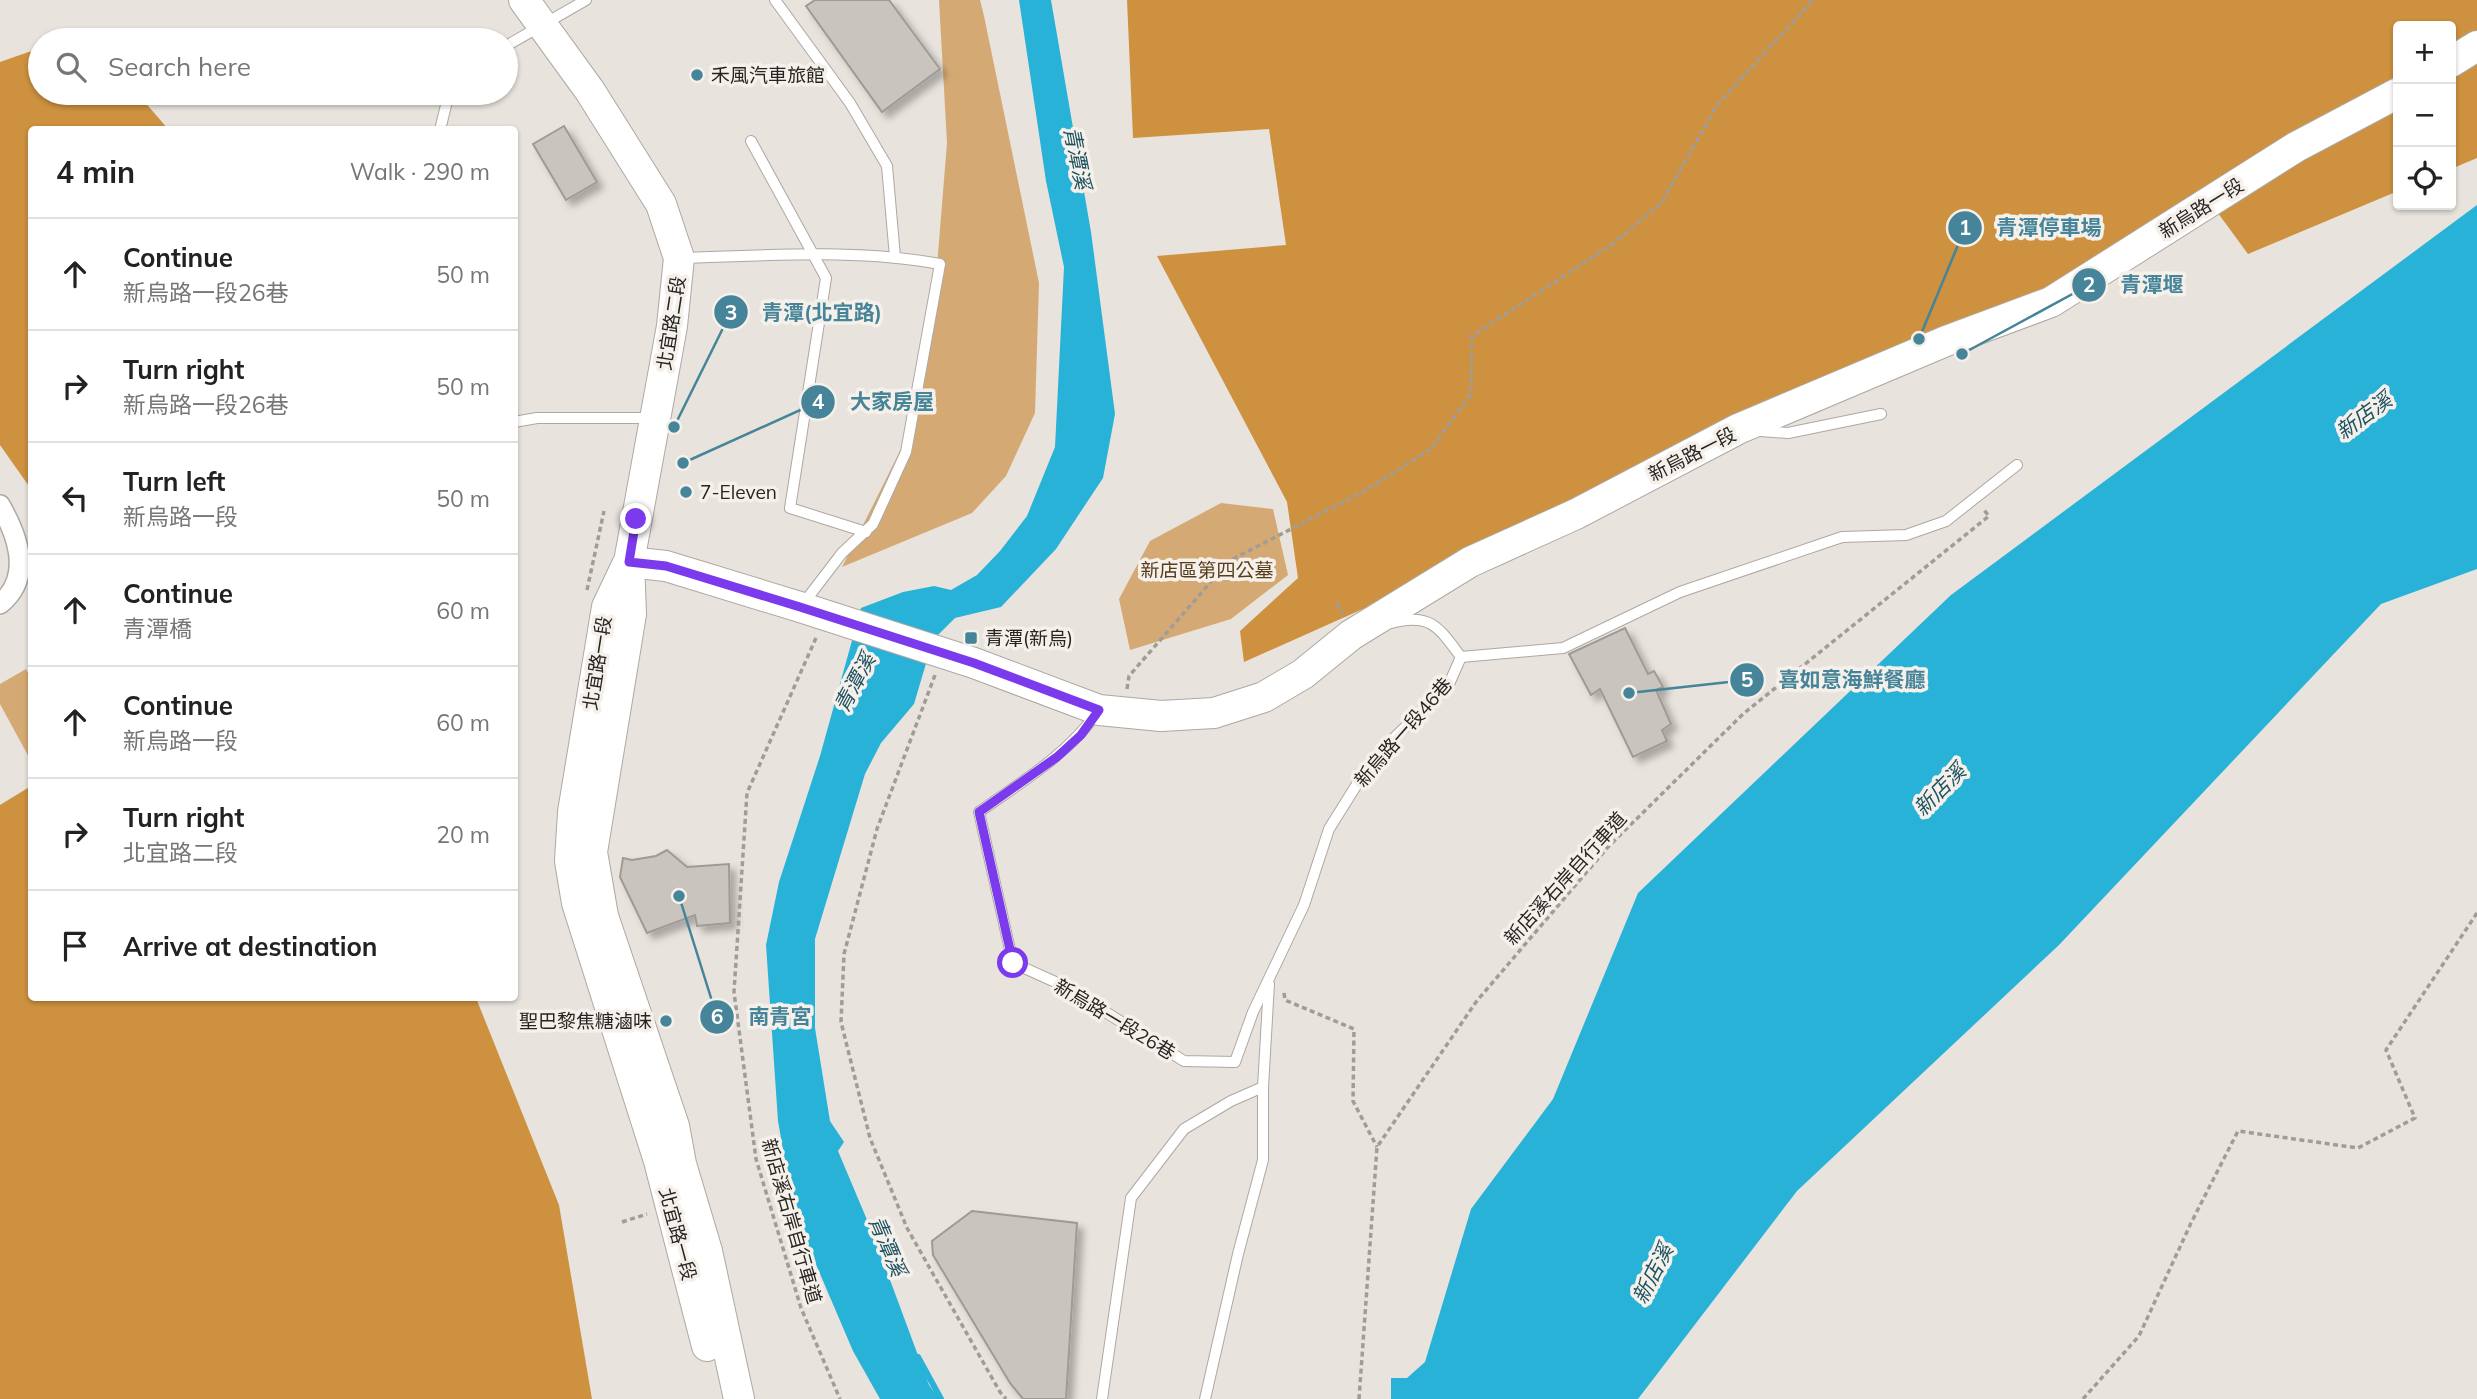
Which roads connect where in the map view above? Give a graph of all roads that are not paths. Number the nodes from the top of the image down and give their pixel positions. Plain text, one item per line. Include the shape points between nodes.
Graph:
1 (524, 0) edge
2 (586, 0) edge
3 (775, 0) edge
4 (544, 26) junction
5 (518, 40) edge
6 (2477, 46) edge
7 (2456, 59) edge
8 (2393, 96) edge
9 (446, 105) edge
10 (441, 126) edge
11 (751, 141) dead end
12 (812, 252) junction
13 (895, 257) junction
14 (680, 258) junction
15 (1881, 414) dead end
16 (655, 418) junction
17 (518, 421) edge
18 (1738, 429) junction
19 (2017, 465) dead end
20 (0, 505) edge
21 (866, 532) junction
22 (629, 562) junction
23 (0, 604) edge
24 (813, 612) junction
25 (1461, 657) junction
26 (1303, 674) junction
27 (1111, 711) junction
28 (1269, 980) junction
29 (1263, 1087) junction
30 (718, 1399) edge
31 (739, 1399) edge
32 (1102, 1399) edge
33 (1205, 1399) edge

1 - 4 main road, 北宜路二段
2 - 4 lane
3 - 13 lane via 850,103 887,166
4 - 5 lane
4 - 14 main road, 北宜路二段 via 662,204
6 - 7 main road
8 - 18 main road, 新烏路一段 via 2296,147 2051,302
9 - 10 lane
11 - 12 lane
12 - 13 lane
12 - 14 lane
12 - 21 lane via 827,278 790,508
13 - 21 lane via 940,264 906,453
14 - 16 main road, 北宜路二段 via 673,326
15 - 18 lane via 1788,433
16 - 17 lane
16 - 22 main road, 北宜路二段
18 - 26 main road, 新烏路一段 via 1576,514 1470,562 1351,635
19 - 25 lane via 1946,521 1906,535 1842,537 1680,592 1563,648
20 - 23 street via 20,550 20,575
21 - 24 lane via 842,553
22 - 24 main road via 666,566
22 - 30 main road, 北宜路一段 via 607,607 573,812 570,861 578,903 659,1161
22 - 31 main road, 北宜路一段 via 631,614 592,852 603,916 674,1126
24 - 27 main road, 新烏路一段
25 - 26 lane, 新烏路一段46巷 via 1440,629 1419,618 1393,622
25 - 28 lane, 新烏路一段46巷 via 1449,684 1393,739 1338,812 1304,905
26 - 27 main road, 新烏路一段 via 1264,697 1214,713 1161,716
27 - 28 lane, 新烏路一段26巷 via 1057,757 979,812 1013,963 1062,985 1184,1061 1235,1062
28 - 29 lane
29 - 32 lane via 1184,1129 1131,1198
29 - 33 lane via 1263,1160

